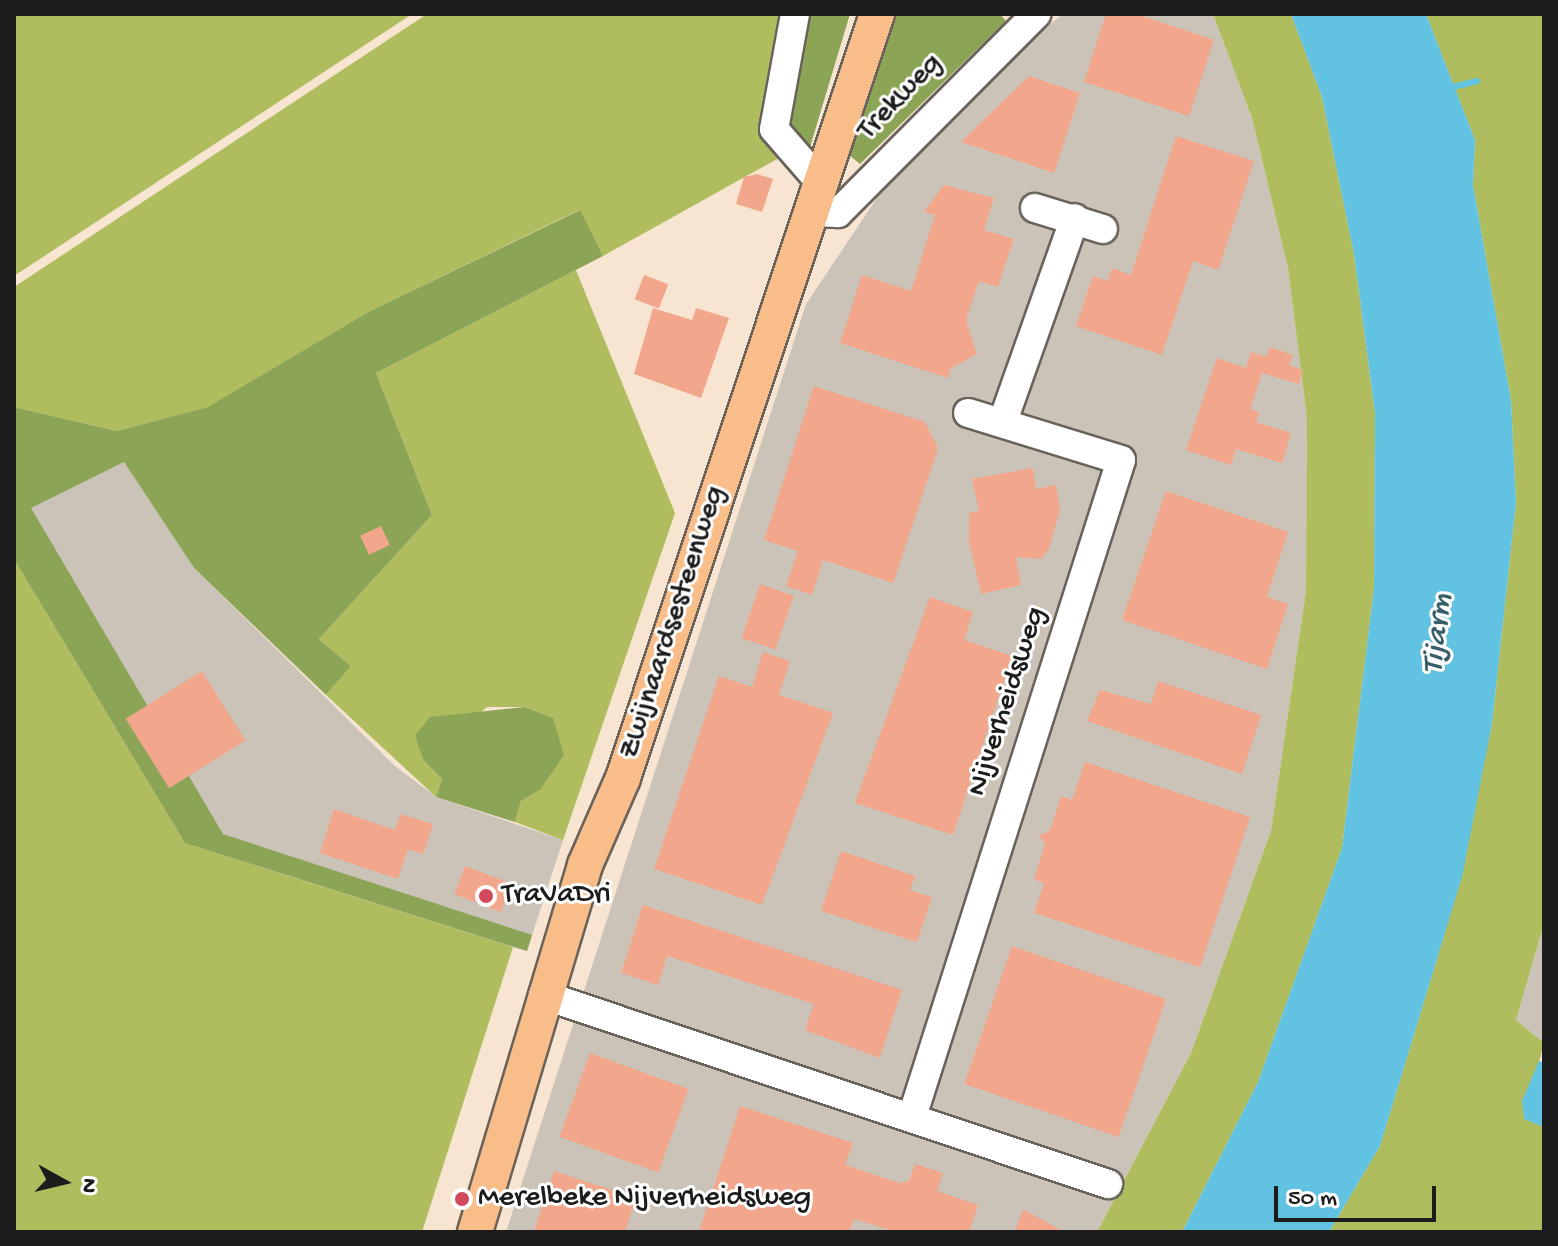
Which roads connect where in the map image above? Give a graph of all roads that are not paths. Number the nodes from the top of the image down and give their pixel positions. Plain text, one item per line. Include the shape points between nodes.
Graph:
1 (795, 14) edge
2 (877, 14) edge
3 (1036, 14) edge
4 (817, 197) junction
5 (1035, 208) dead end
6 (1075, 218) junction
7 (1103, 229) dead end
8 (968, 413) dead end
9 (1003, 421) junction
10 (543, 995) junction
11 (912, 1117) junction
12 (1108, 1184) dead end
13 (475, 1232) edge

1 - 4 street via 774,129
2 - 4 main road, Zwijnaardsesteenweg
3 - 4 street, Trekweg via 838,213
4 - 10 main road, Zwijnaardsesteenweg
5 - 6 street
6 - 7 street
6 - 9 street
8 - 9 street, Nijverheidsweg
9 - 11 street, Nijverheidsweg via 1121,460
10 - 11 street
10 - 13 main road, Zwijnaardsesteenweg
11 - 12 street

